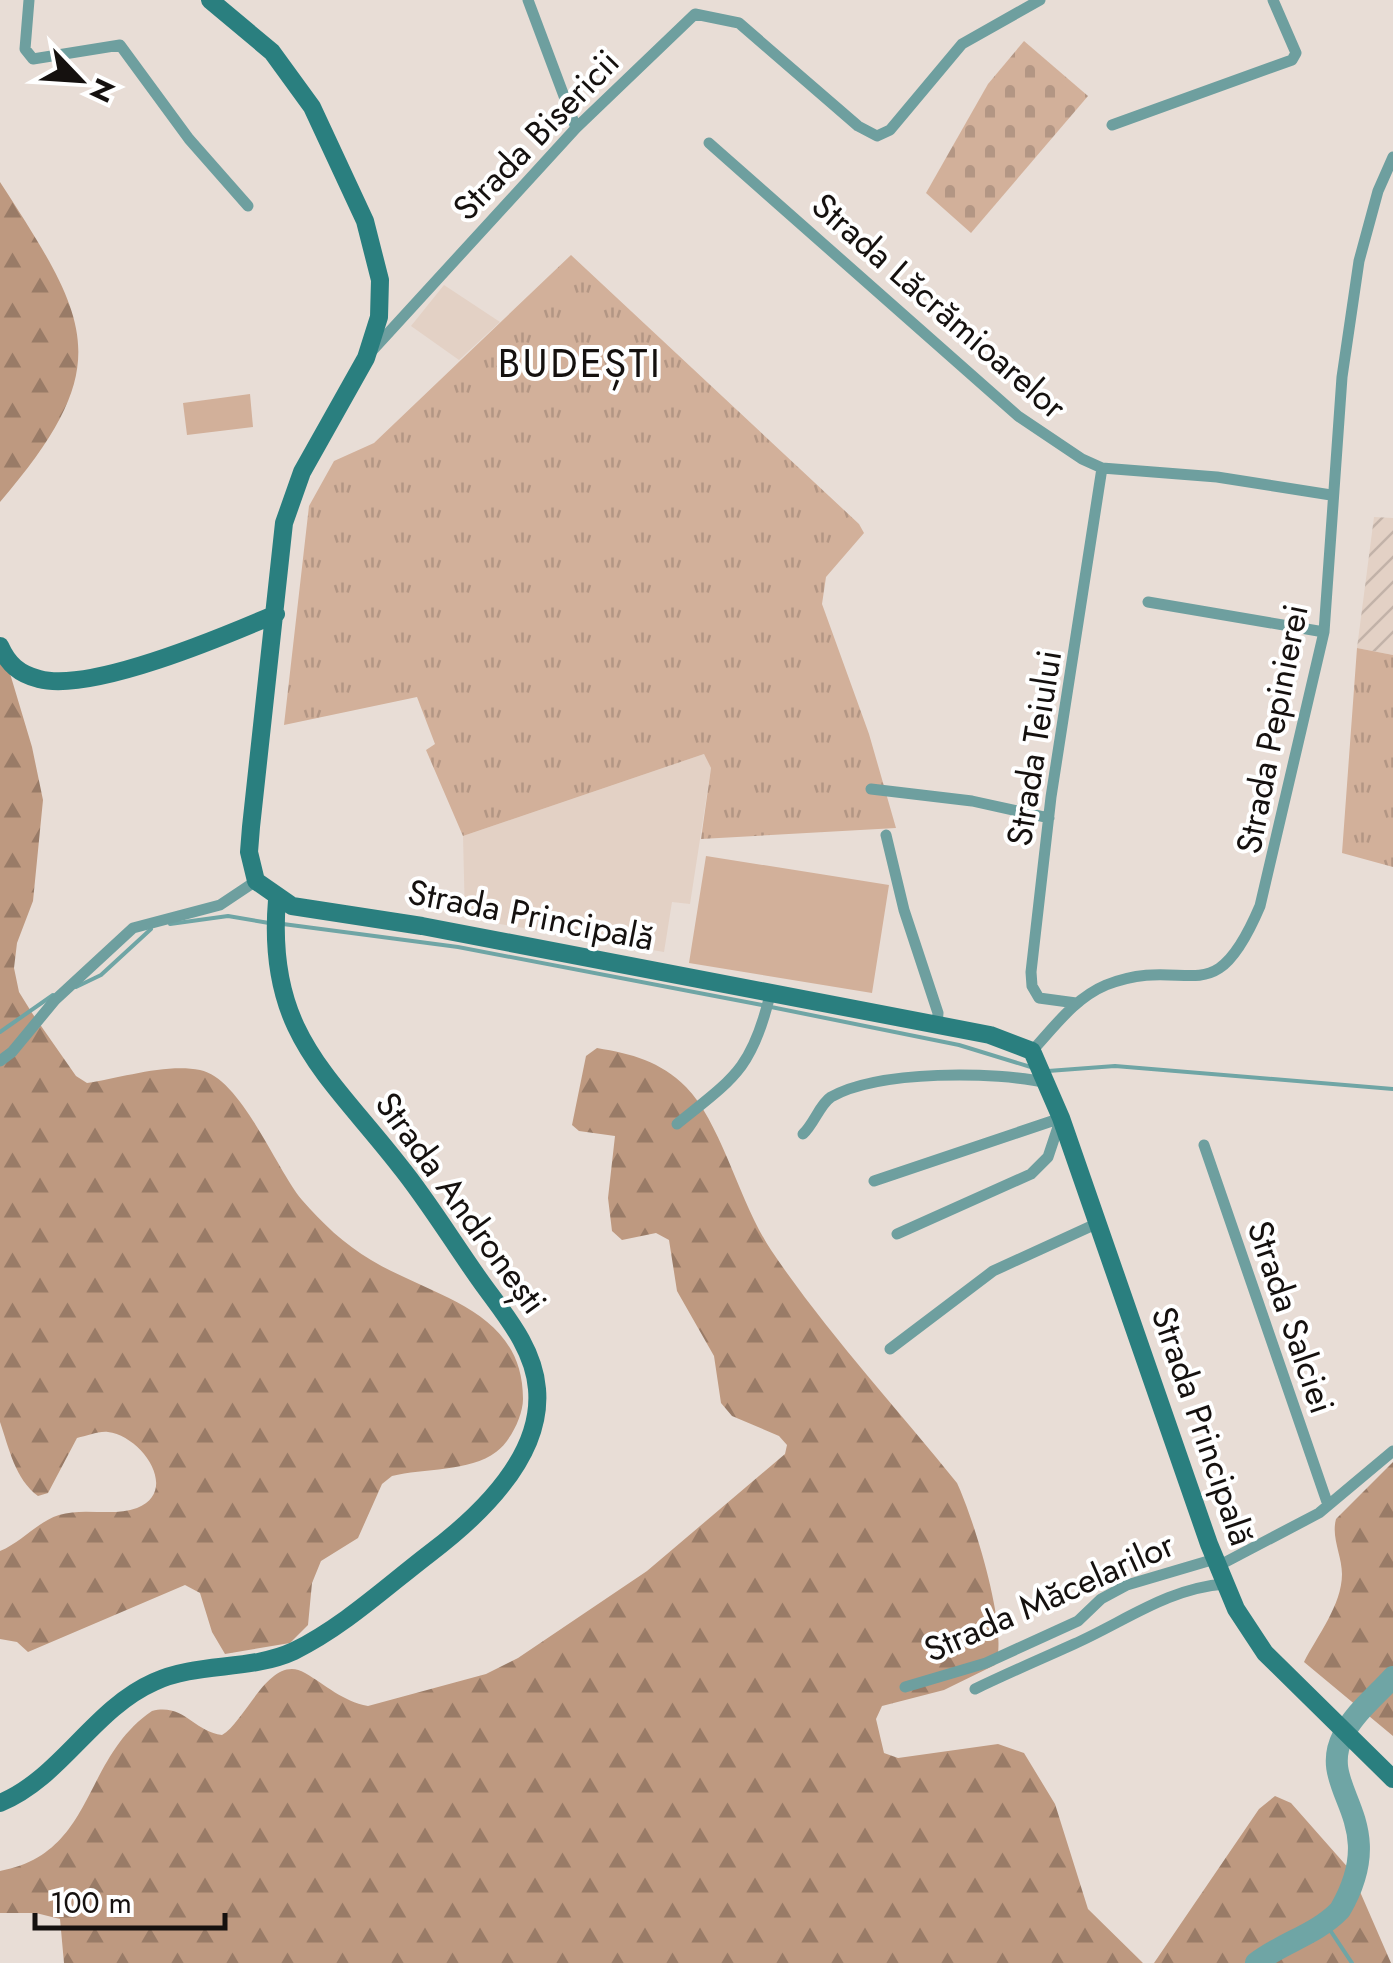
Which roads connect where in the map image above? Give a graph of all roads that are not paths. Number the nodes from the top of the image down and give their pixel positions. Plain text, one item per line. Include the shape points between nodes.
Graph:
1 (30, 0) edge
2 (210, 0) edge
3 (528, 0) edge
4 (691, 0) edge
5 (1040, 0) edge
6 (1273, 0) edge
7 (695, 14) junction
8 (1112, 124) dead end
9 (576, 128) junction
10 (708, 143) dead end
11 (1393, 156) edge
12 (248, 206) dead end
13 (366, 358) junction
14 (1102, 468) junction
15 (1330, 494) junction
16 (1148, 602) dead end
17 (276, 614) junction
18 (1324, 632) junction
19 (0, 646) edge
20 (871, 789) dead end
21 (1049, 818) junction
22 (886, 835) dead end
23 (256, 881) junction
24 (276, 913) junction
25 (769, 996) junction
26 (1076, 1003) junction
27 (938, 1019) junction
28 (1035, 1054) junction
29 (0, 1061) edge
30 (1047, 1080) junction
31 (1062, 1118) junction
32 (676, 1124) dead end
33 (803, 1134) dead end
34 (1204, 1145) dead end
35 (874, 1181) dead end
36 (1098, 1222) junction
37 (897, 1234) dead end
38 (890, 1349) dead end
39 (1393, 1451) edge
40 (1328, 1505) junction
41 (1219, 1570) junction
42 (905, 1687) dead end
43 (974, 1689) dead end
44 (1393, 1779) edge
45 (0, 1803) edge

1 - 12 street via 25,49 33,59 120,46
2 - 13 main road via 291,74 348,182 380,280 379,317
3 - 9 street
4 - 7 street
5 - 7 street via 962,44 890,130 877,136 740,23
6 - 8 street via 1296,53 1292,60
7 - 9 street, Strada Bisericii
9 - 13 street, Strada Bisericii
10 - 14 street, Strada Lăcrămioarelor via 1035,430
11 - 15 street, Strada Pepinierei via 1360,260
13 - 17 main road via 294,491
14 - 15 street, Strada Lăcrămioarelor
14 - 21 street, Strada Teiului
15 - 18 street, Strada Pepinierei
16 - 18 street
17 - 19 main road via 176,652 64,682 24,674
17 - 23 main road via 250,826
18 - 26 street, Strada Pepinierei via 1268,886 1237,955 1220,970 1123,980
20 - 21 street
21 - 26 street, Strada Teiului via 1032,986 1039,998
22 - 27 street
23 - 24 main road, Strada Principală
23 - 29 street via 209,910 134,928
24 - 25 main road, Strada Principală
24 - 45 main road, Strada Andronești via 282,979 297,1034 514,1327 535,1374 532,1424 486,1505 327,1631 290,1652 176,1674 137,1690 29,1786
25 - 27 main road, Strada Principală
25 - 32 street via 760,1037 742,1069
26 - 28 street, Strada Pepinierei
27 - 28 main road, Strada Principală
28 - 30 main road, Strada Principală
30 - 31 main road, Strada Principală
30 - 33 street via 982,1074 874,1083 830,1098
31 - 35 street
31 - 36 main road, Strada Principală
31 - 37 street via 1048,1156 1031,1174
34 - 40 street, Strada Salciei
36 - 38 street via 993,1271
36 - 41 main road, Strada Principală
39 - 40 street
40 - 41 street
41 - 42 street, Strada Măcelarilor via 1127,1585 1078,1621 986,1664
41 - 43 street via 1191,1590
41 - 44 main road, Strada Principală via 1265,1652

